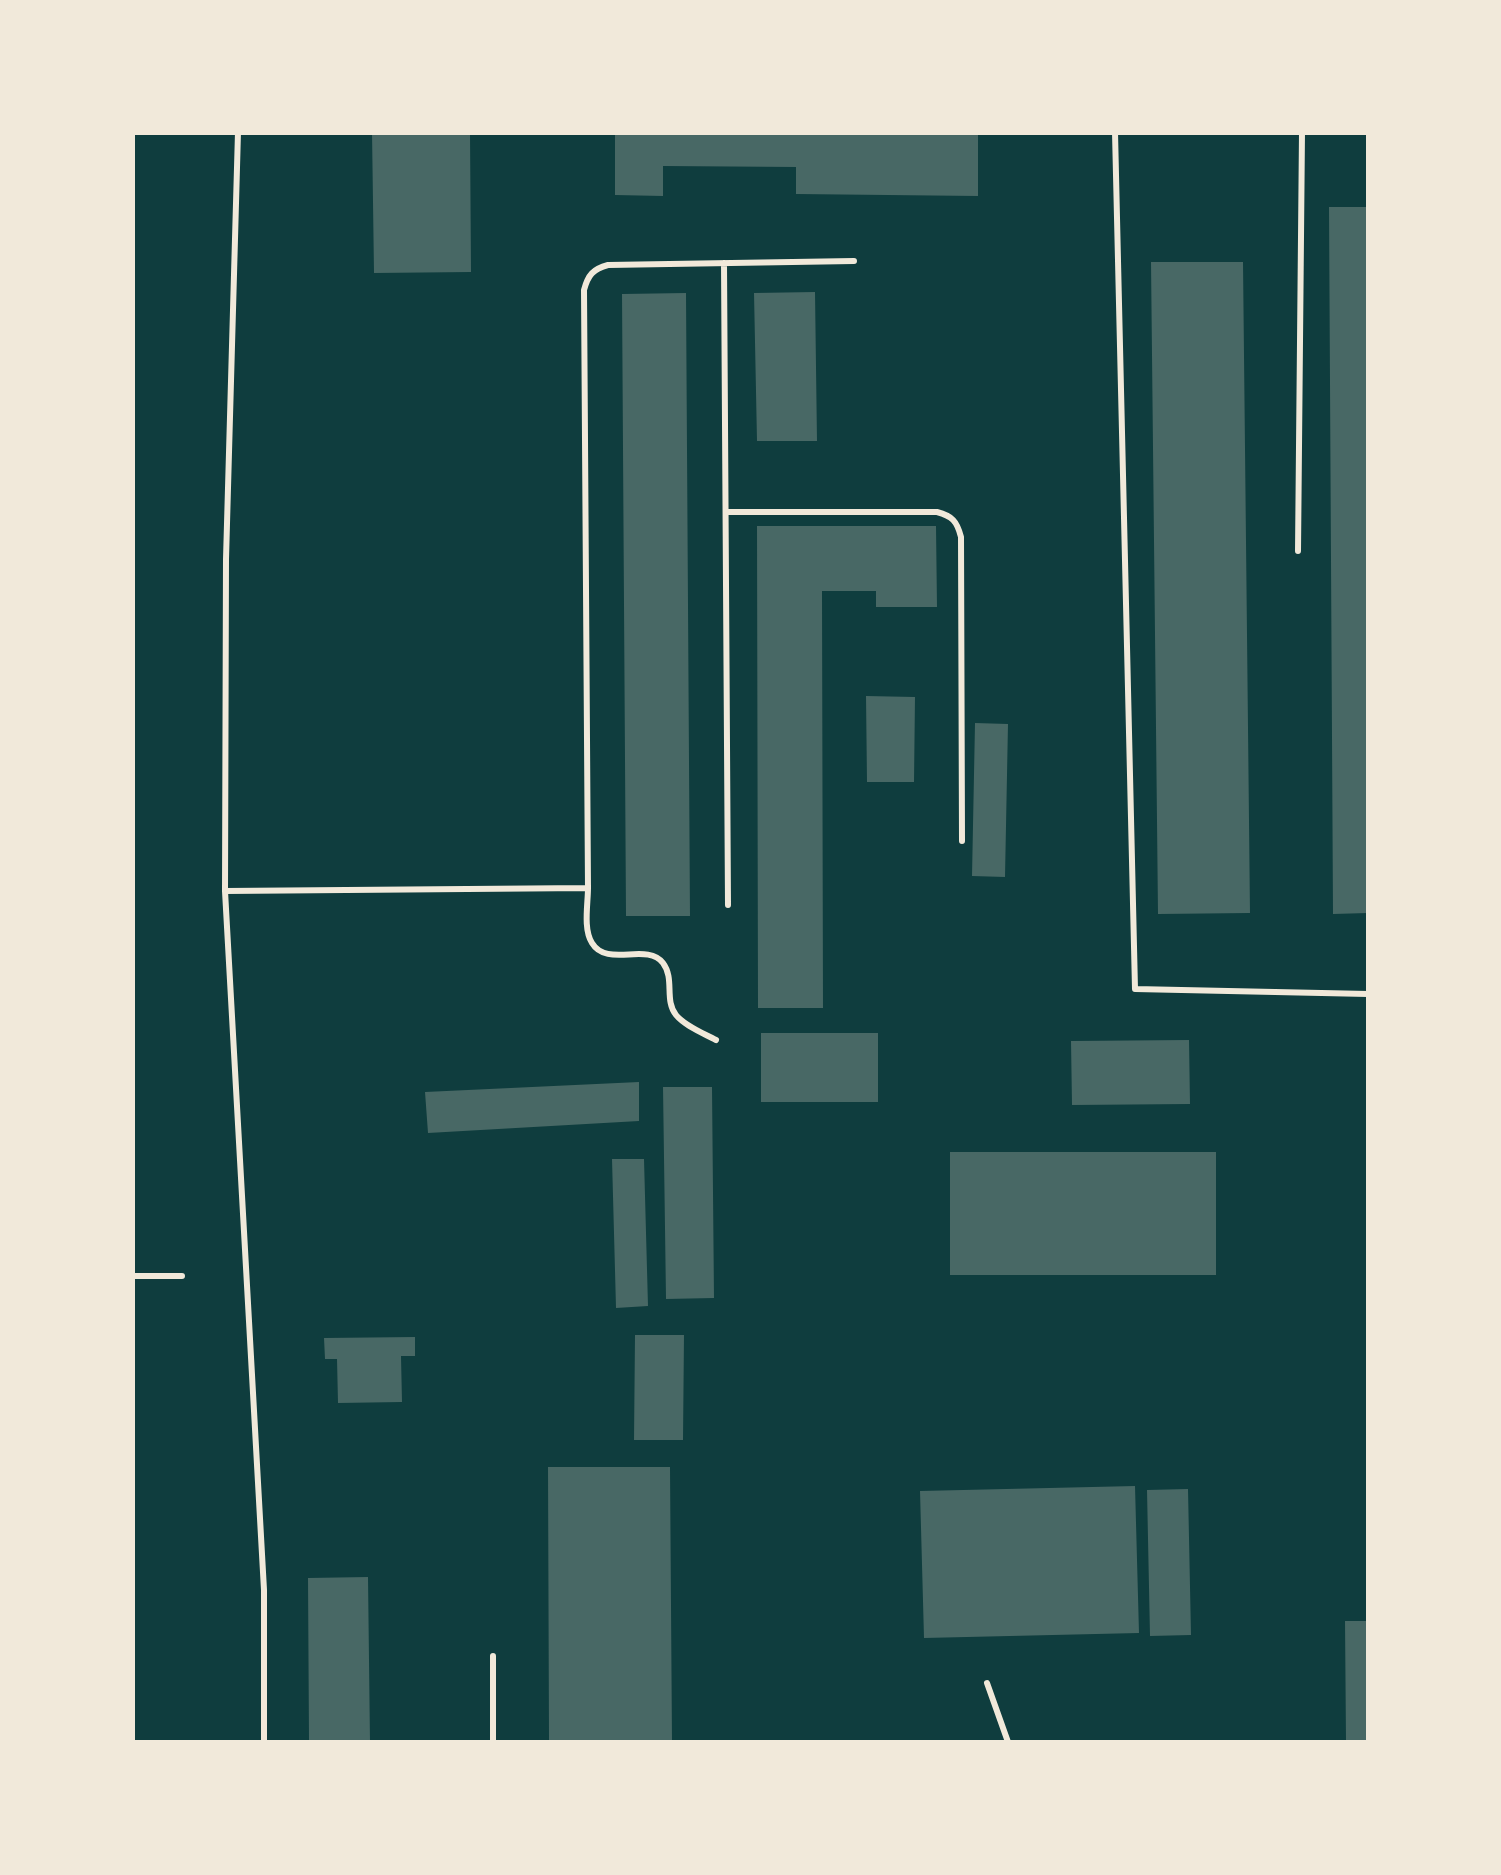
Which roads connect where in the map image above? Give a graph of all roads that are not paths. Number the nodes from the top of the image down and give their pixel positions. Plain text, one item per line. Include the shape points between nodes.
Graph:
1 (238, 132) edge
2 (1114, 132) edge
3 (1302, 132) edge
4 (854, 261) dead end
5 (724, 263) junction
6 (725, 512) junction
7 (1298, 551) dead end
8 (962, 841) dead end
9 (588, 888) junction
10 (224, 890) junction
11 (728, 905) dead end
12 (1368, 994) edge
13 (716, 1040) dead end
14 (132, 1276) edge
15 (182, 1276) dead end
16 (493, 1656) dead end
17 (987, 1684) dead end
18 (264, 1742) edge
19 (493, 1742) edge
20 (1008, 1742) edge

1 - 10 lane
2 - 12 lane via 1135,990
3 - 7 lane
4 - 5 lane
5 - 6 lane
5 - 9 lane via 608,265 587,277 584,290
6 - 8 lane via 937,512 958,524
6 - 11 lane
9 - 10 lane
9 - 13 lane via 591,942 600,952 658,958 666,966 676,1015
10 - 18 lane via 264,1590
14 - 15 lane
16 - 19 lane
17 - 20 lane

